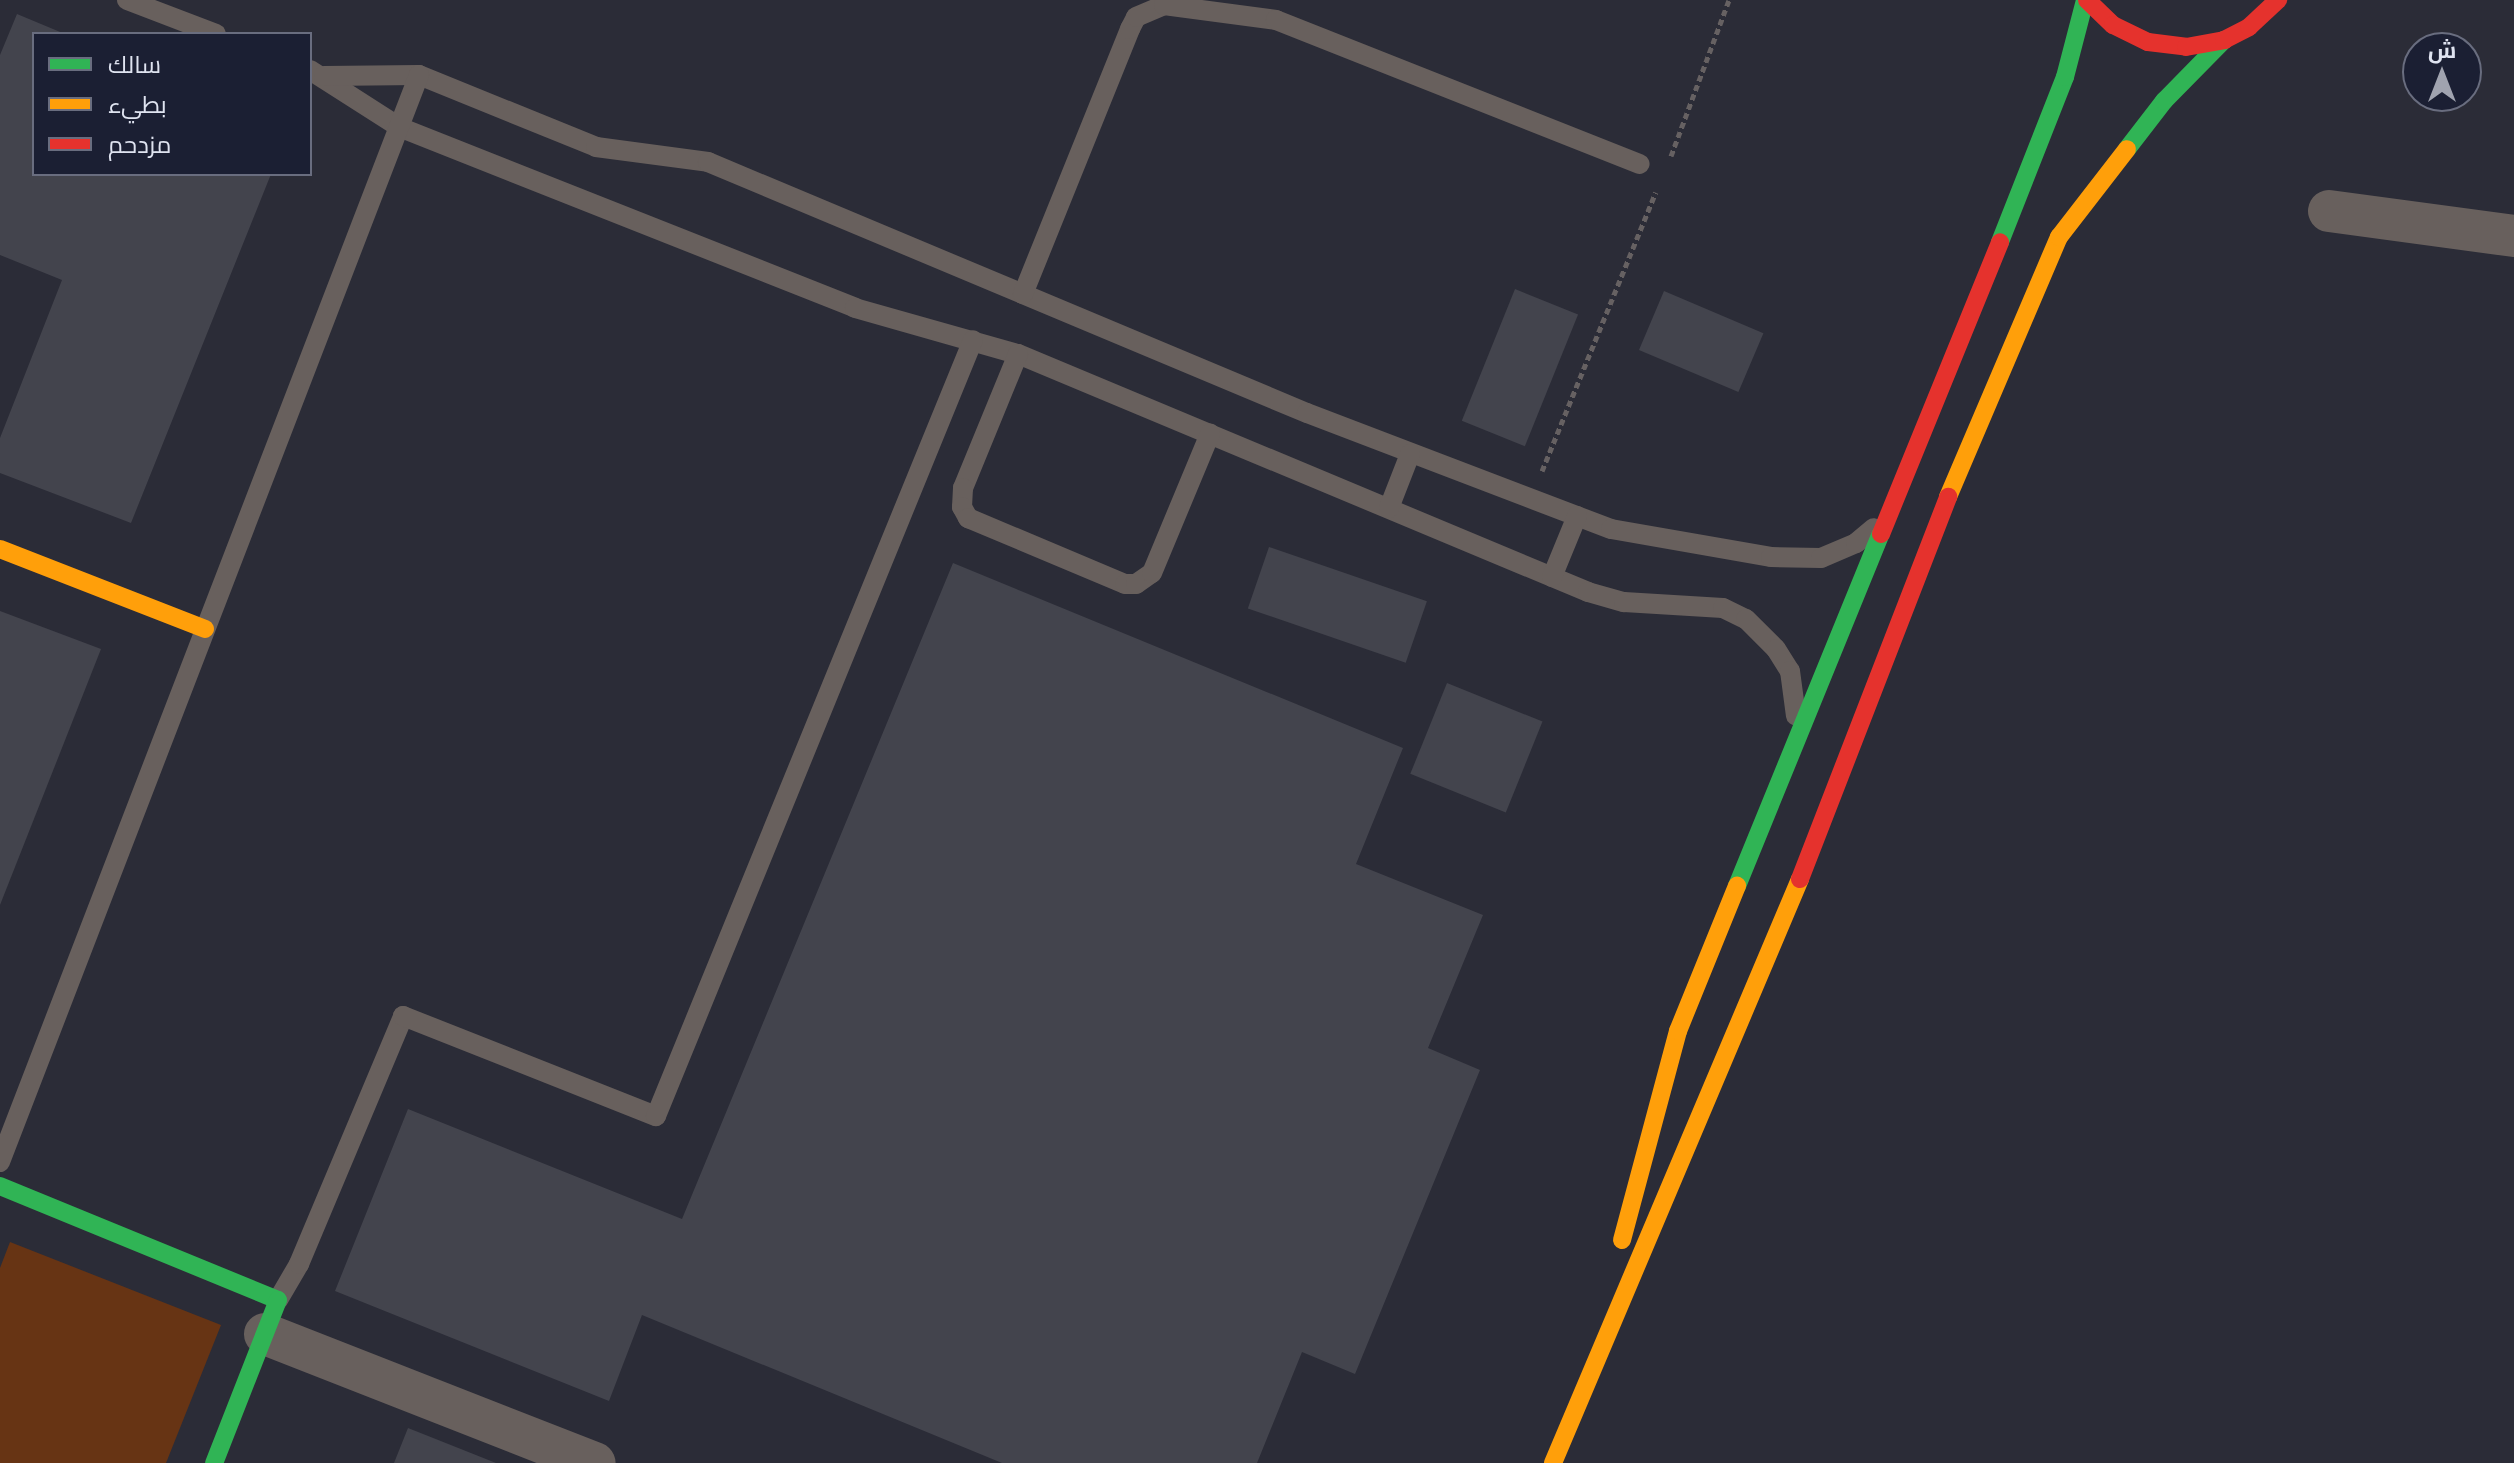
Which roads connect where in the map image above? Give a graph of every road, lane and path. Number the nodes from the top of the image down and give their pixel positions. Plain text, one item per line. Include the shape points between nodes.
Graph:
1 (127, 0) edge
2 (1729, 0) edge
3 (2086, 0) edge
4 (2281, 5) edge
5 (211, 32) edge
6 (2224, 40) junction
7 (317, 73) edge
8 (419, 75) junction
9 (399, 127) junction
10 (1669, 159) dead end
11 (1640, 164) dead end
12 (1658, 187) dead end
13 (2329, 211) dead end
14 (2514, 236) edge
15 (1023, 294) junction
16 (973, 340) junction
17 (1018, 354) junction
18 (1210, 434) junction
19 (1410, 454) junction
20 (1530, 499) junction
21 (1389, 508) junction
22 (1577, 516) junction
23 (1890, 516) junction
24 (0, 549) edge
25 (1552, 577) junction
26 (205, 629) junction
27 (1797, 735) junction
28 (0, 1162) edge
29 (0, 1186) edge
30 (272, 1317) junction
31 (1586, 1378) junction
32 (214, 1463) edge
33 (595, 1463) edge
34 (1553, 1463) edge

1 - 5 lane
2 - 10 path
3 - 6 main road via 2113,25 2148,42 2186,47
3 - 23 main road via 2065,77
4 - 6 main road
6 - 31 main road via 2164,101 2059,237 1931,537 1767,964
7 - 8 lane
7 - 9 lane
8 - 9 lane
8 - 15 lane via 596,147 708,162
9 - 16 lane via 855,308
9 - 26 lane
11 - 15 lane via 1276,20 1183,3 1150,8 1130,29
12 - 20 path
13 - 14 street
15 - 19 lane
16 - 17 lane
16 - 30 lane via 656,1116 403,1016
17 - 18 lane
17 - 18 lane via 963,488 962,507 968,518 1125,584 1136,584 1152,573
18 - 21 lane
19 - 20 lane
19 - 21 lane
20 - 22 lane
21 - 25 lane
22 - 23 lane via 1653,538 1771,557 1821,558 1856,543
22 - 25 lane
23 - 27 main road
24 - 26 main road
25 - 27 lane via 1624,602 1693,602 1746,619 1790,671
26 - 28 lane
27 - 31 main road via 1678,1031
29 - 30 main road
30 - 32 main road
30 - 33 street
31 - 34 main road

